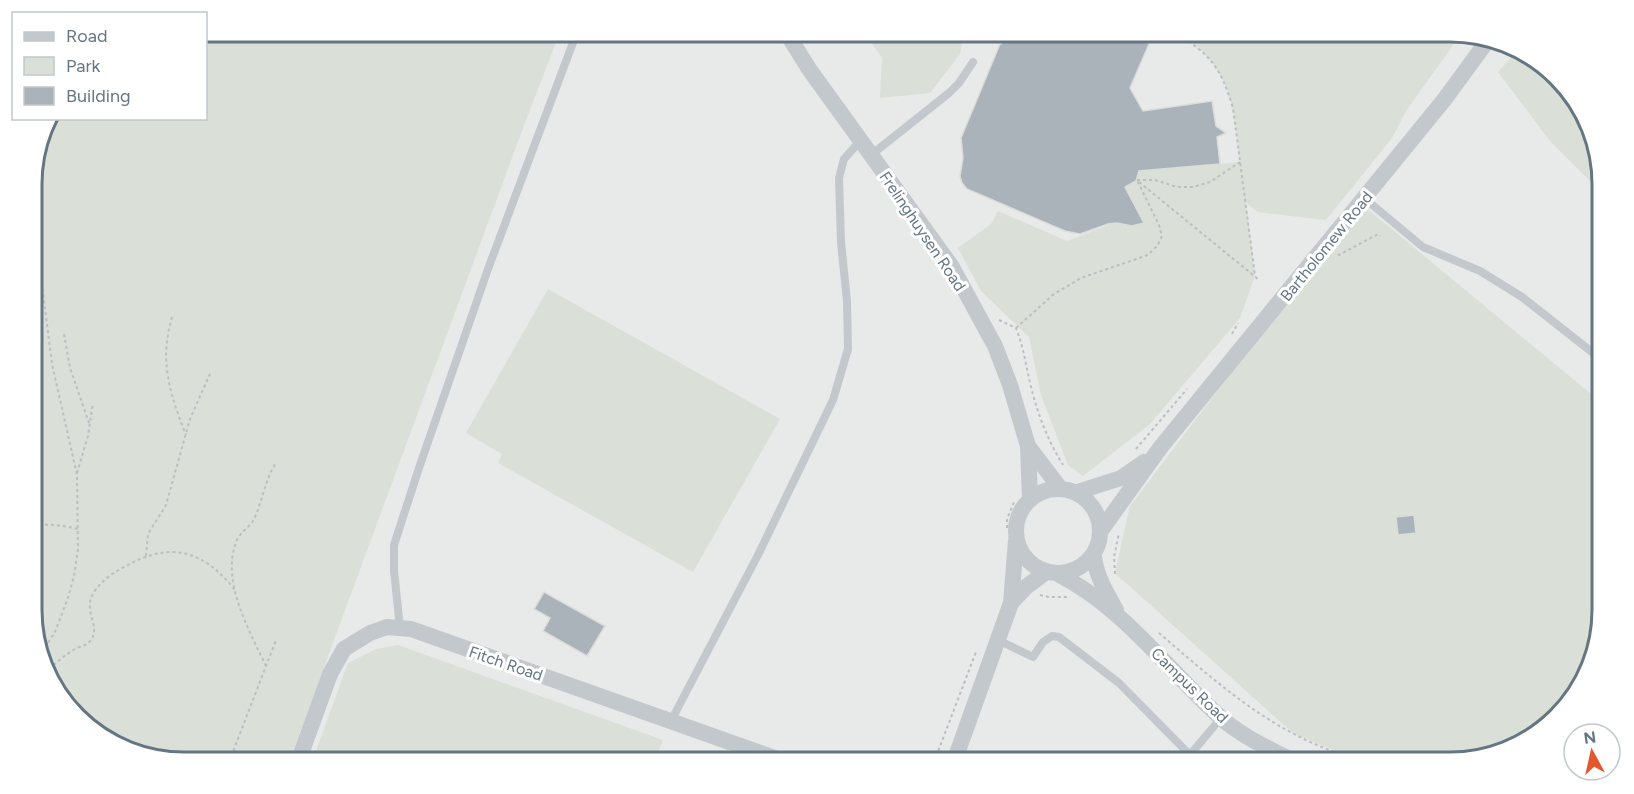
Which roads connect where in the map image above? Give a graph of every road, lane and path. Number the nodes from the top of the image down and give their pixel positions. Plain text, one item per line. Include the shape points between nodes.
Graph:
1 (573, 42) edge
2 (792, 42) edge
3 (1190, 42) edge
4 (1483, 46) edge
5 (973, 62) dead end
6 (861, 140) junction
7 (871, 155) junction
8 (1240, 162) junction
9 (1137, 180) junction
10 (1364, 198) junction
11 (1380, 236) dead end
12 (1336, 252) dead end
13 (42, 285) edge
14 (172, 317) dead end
15 (992, 317) dead end
16 (1238, 323) dead end
17 (1016, 328) junction
18 (64, 334) dead end
19 (1230, 338) dead end
20 (1592, 352) edge
21 (210, 374) dead end
22 (1192, 383) dead end
23 (93, 403) dead end
24 (89, 423) junction
25 (186, 435) junction
26 (1028, 446) junction
27 (1160, 448) junction
28 (1131, 454) dead end
29 (276, 463) dead end
30 (1066, 470) dead end
31 (77, 476) junction
32 (1060, 488) junction
33 (1077, 492) junction
34 (1023, 498) junction
35 (42, 524) edge
36 (78, 529) junction
37 (1102, 529) junction
38 (1120, 531) dead end
39 (1011, 533) junction
40 (146, 556) junction
41 (1094, 556) junction
42 (1052, 573) junction
43 (1118, 581) dead end
44 (234, 590) junction
45 (1035, 593) dead end
46 (1071, 596) dead end
47 (1011, 603) junction
48 (1121, 618) junction
49 (400, 628) junction
50 (1158, 632) dead end
51 (276, 640) dead end
52 (998, 640) junction
53 (47, 645) edge
54 (978, 646) dead end
55 (54, 665) edge
56 (266, 666) junction
57 (1221, 718) junction
58 (671, 721) junction
59 (233, 752) edge
60 (302, 752) edge
61 (755, 752) edge
62 (938, 752) edge
63 (958, 752) edge
64 (1181, 752) edge
65 (1193, 752) edge
66 (1277, 752) edge
67 (1332, 752) edge

1 - 49 lane via 488,268 394,545
2 - 6 street, Frelinghuysen Road
3 - 8 path via 1215,64 1225,83 1233,108
4 - 10 street, Bartholomew Road
5 - 7 lane via 950,93
6 - 7 street, Frelinghuysen Road
6 - 58 lane via 844,159 839,178 848,349 833,400
7 - 26 street, Frelinghuysen Road via 951,267 995,346
8 - 9 path via 1210,182 1193,187
8 - 9 path via 1256,277
9 - 17 path via 1160,225 1162,237 1158,245 1148,255 1081,278 1054,294
10 - 20 lane via 1423,247 1480,271 1522,297
10 - 27 street, Bartholomew Road
11 - 12 path via 1339,255
13 - 31 path via 52,364
14 - 25 path via 166,355 170,390
15 - 17 path
16 - 19 path
17 - 30 path via 1044,427
18 - 24 path via 70,368
21 - 25 path
22 - 28 path
23 - 24 path
24 - 31 path
25 - 40 path via 166,504 148,534
26 - 32 street, Frelinghuysen Road
26 - 34 street, Frelinghuysen Road
27 - 33 street, Bartholomew Road via 1121,478
27 - 37 street, Bartholomew Road
29 - 44 path via 268,475 254,520 243,530 234,550
31 - 36 path
32 - 33 street
32 - 34 street
33 - 37 street via 1096,509
34 - 39 street
34 - 39 path via 1008,519
35 - 36 path
36 - 53 path via 74,576 55,632
37 - 41 street
38 - 43 path via 1114,557
39 - 42 street via 1026,559
39 - 47 street
40 - 44 path via 170,551 186,553 217,569
40 - 55 path via 109,575 94,592 90,605 93,636
41 - 42 street via 1070,572
41 - 48 street, Campus Road via 1101,582
42 - 47 street via 1026,587
42 - 48 street, Campus Road via 1079,585
44 - 56 path
45 - 46 path
47 - 52 street
48 - 57 street, Campus Road
49 - 58 street, Fitch Road
49 - 60 street, Fitch Road via 387,627 370,633 344,650 330,674
50 - 67 path via 1251,709
51 - 56 path
52 - 63 street
52 - 64 lane via 1033,657 1043,642 1052,636 1059,637 1119,682
54 - 62 path
56 - 59 path
57 - 65 lane
57 - 66 street, Campus Road
58 - 61 street, Fitch Road

